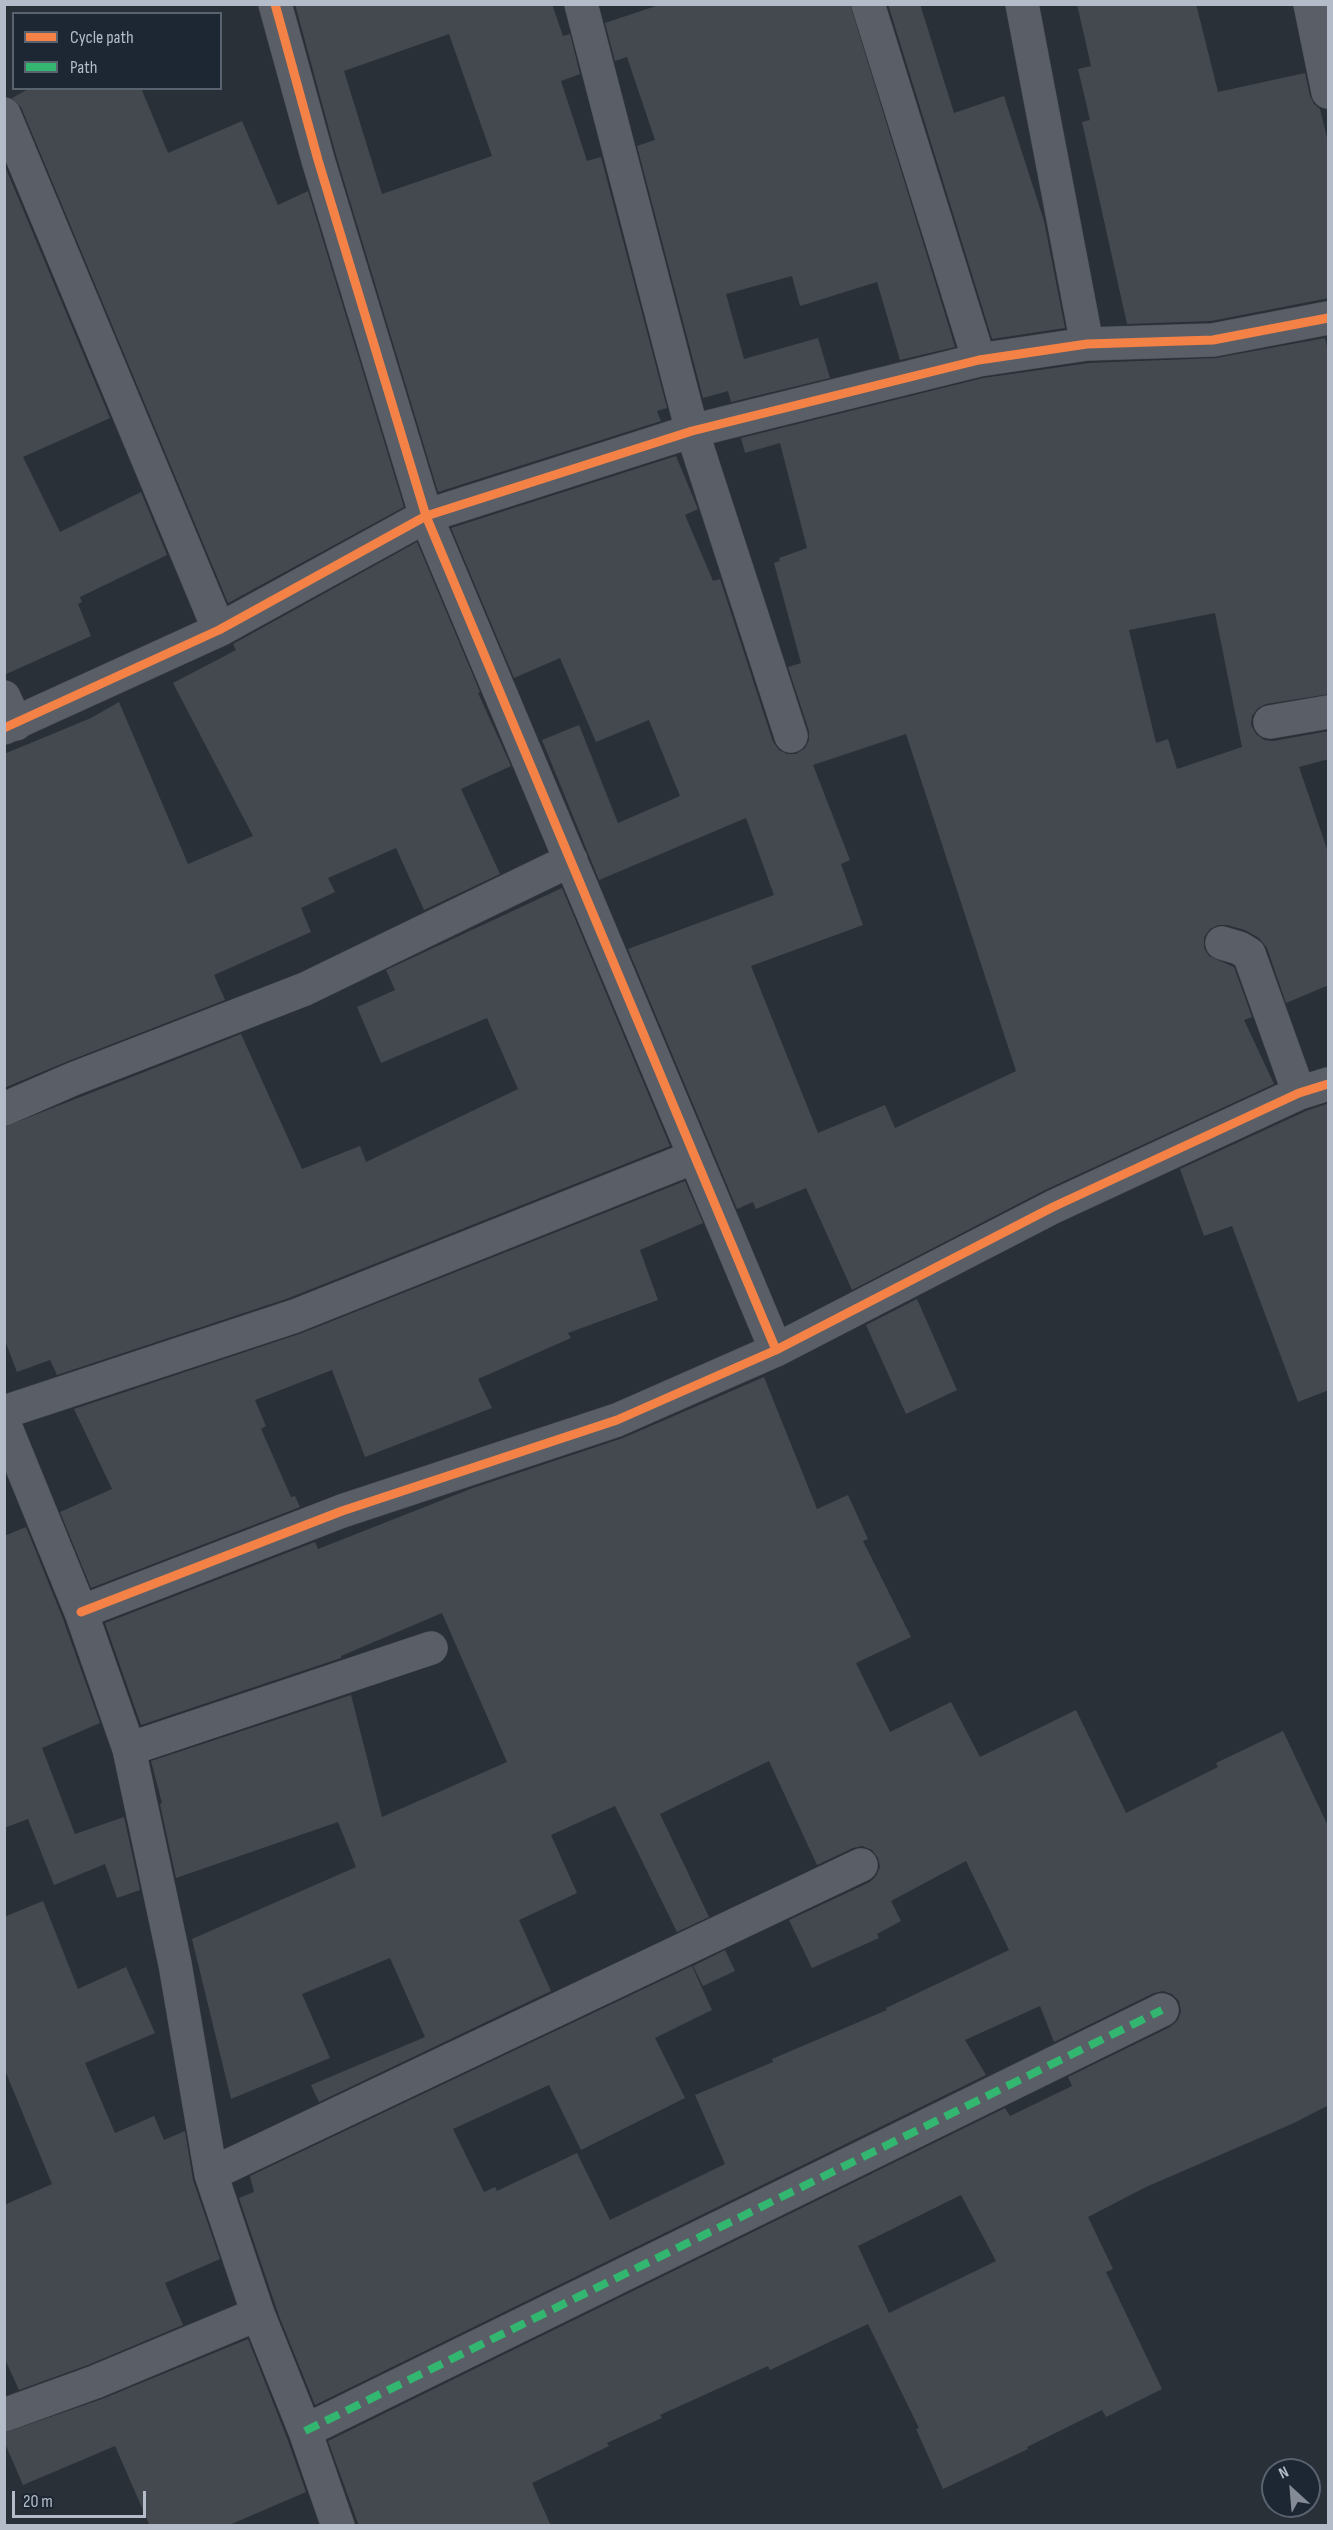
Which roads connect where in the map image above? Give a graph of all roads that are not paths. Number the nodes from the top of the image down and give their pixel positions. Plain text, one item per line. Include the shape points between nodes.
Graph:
1 (275, 4) edge
2 (581, 4) edge
3 (868, 4) edge
4 (1023, 4) edge
5 (1310, 4) edge
6 (1329, 93) edge
7 (4, 114) edge
8 (1329, 318) edge
9 (1087, 344) junction
10 (979, 360) junction
11 (692, 431) junction
12 (426, 516) junction
13 (219, 630) junction
14 (1329, 712) edge
15 (8, 716) edge
16 (1270, 722) dead end
17 (791, 736) dead end
18 (571, 860) junction
19 (1222, 943) dead end
20 (1314, 1089) edge
21 (4, 1109) edge
22 (694, 1157) junction
23 (776, 1350) junction
24 (4, 1412) edge
25 (4, 1423) edge
26 (81, 1612) junction
27 (431, 1648) dead end
28 (129, 1749) junction
29 (861, 1865) dead end
30 (1162, 2010) dead end
31 (211, 2174) junction
32 (258, 2314) junction
33 (4, 2415) edge
34 (305, 2431) junction
35 (338, 2526) edge

1 - 12 street
2 - 11 street
3 - 10 street
4 - 9 street
5 - 6 street
7 - 13 street
8 - 9 street via 1213,340
9 - 10 street
10 - 11 street
11 - 12 street
11 - 17 street
12 - 13 street
12 - 18 street
13 - 15 street
14 - 16 street
18 - 21 street via 304,989
18 - 22 street
19 - 20 street via 1249,954
20 - 23 street via 1053,1207
22 - 23 street
22 - 24 street via 295,1316
23 - 26 street via 617,1420 342,1511
25 - 26 street
26 - 28 street
27 - 28 street
28 - 31 street via 175,1964
29 - 31 street
30 - 34 street
31 - 32 street
32 - 33 street
32 - 34 street
34 - 35 street

